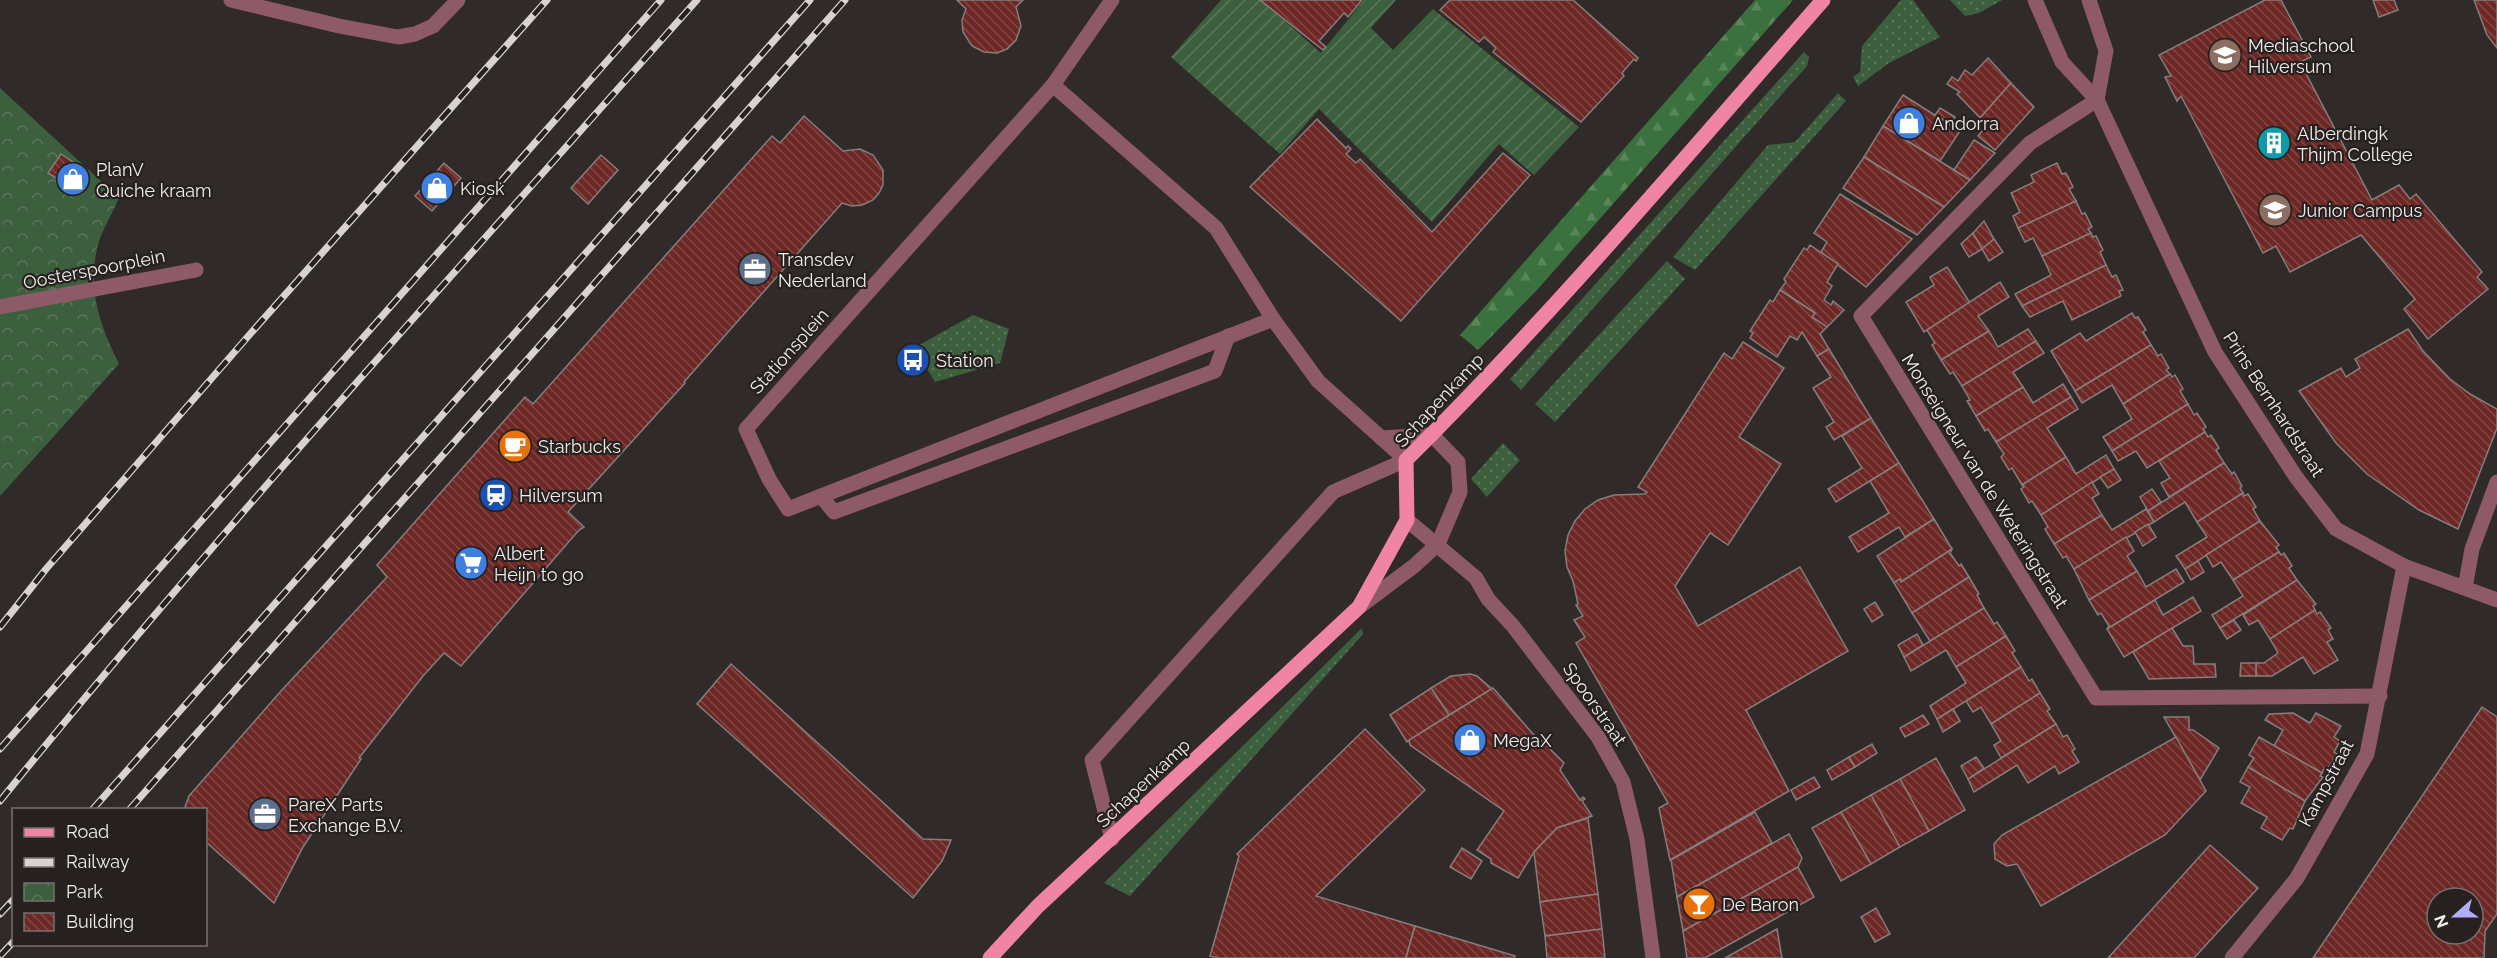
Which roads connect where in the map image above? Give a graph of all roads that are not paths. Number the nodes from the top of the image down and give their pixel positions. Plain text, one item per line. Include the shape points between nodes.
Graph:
1 (231, 0) edge
2 (458, 0) edge
3 (1112, 0) edge
4 (1823, 0) edge
5 (2035, 0) edge
6 (2089, 0) edge
7 (1053, 85) junction
8 (2097, 100) junction
9 (196, 270) dead end
10 (0, 307) edge
11 (1273, 319) junction
12 (1228, 336) junction
13 (1432, 435) junction
14 (1381, 438) junction
15 (1406, 460) junction
16 (2497, 482) edge
17 (821, 496) junction
18 (1407, 520) junction
19 (1438, 544) junction
20 (2404, 566) junction
21 (2465, 588) junction
22 (2497, 600) edge
23 (1359, 607) junction
24 (2380, 696) junction
25 (1112, 839) junction
26 (990, 958) edge
27 (1653, 958) edge
28 (2232, 958) edge

1 - 2 street via 398,37 433,26
3 - 7 street
4 - 13 main road, Schapenkamp via 1648,200
5 - 8 street, Prins Bernhardstraat via 2062,62
6 - 8 street via 2106,51
7 - 11 street via 1216,228
7 - 17 street, Stationsplein via 746,429 788,509
8 - 20 street, Prins Bernhardstraat via 2215,352 2296,477 2336,529
8 - 24 street, Monseigneur van de Weteringstraat via 2031,143 1861,316 2096,698
9 - 10 street, Oosterspoorplein
11 - 12 street, Stationsplein
11 - 14 street via 1318,381
12 - 17 street, Stationsplein
12 - 17 street via 1215,371 834,512
13 - 14 street
13 - 15 main road, Schapenkamp
13 - 19 street via 1458,462 1460,492
14 - 15 street
15 - 18 main road, Schapenkamp
15 - 25 street via 1333,492 1092,760
16 - 21 street via 2472,549
18 - 19 street, Spoorstraat
18 - 23 main road, Schapenkamp
19 - 23 street
19 - 27 street, Spoorstraat via 1476,578 1488,599 1598,737 1623,782 1637,839
20 - 21 street, Prins Bernhardstraat
20 - 24 street, Kampstraat
21 - 22 street, Prins Bernhardstraat
23 - 25 main road, Schapenkamp
24 - 28 street, Kampstraat via 2367,754 2297,878
25 - 26 main road, Schapenkamp via 1038,906

